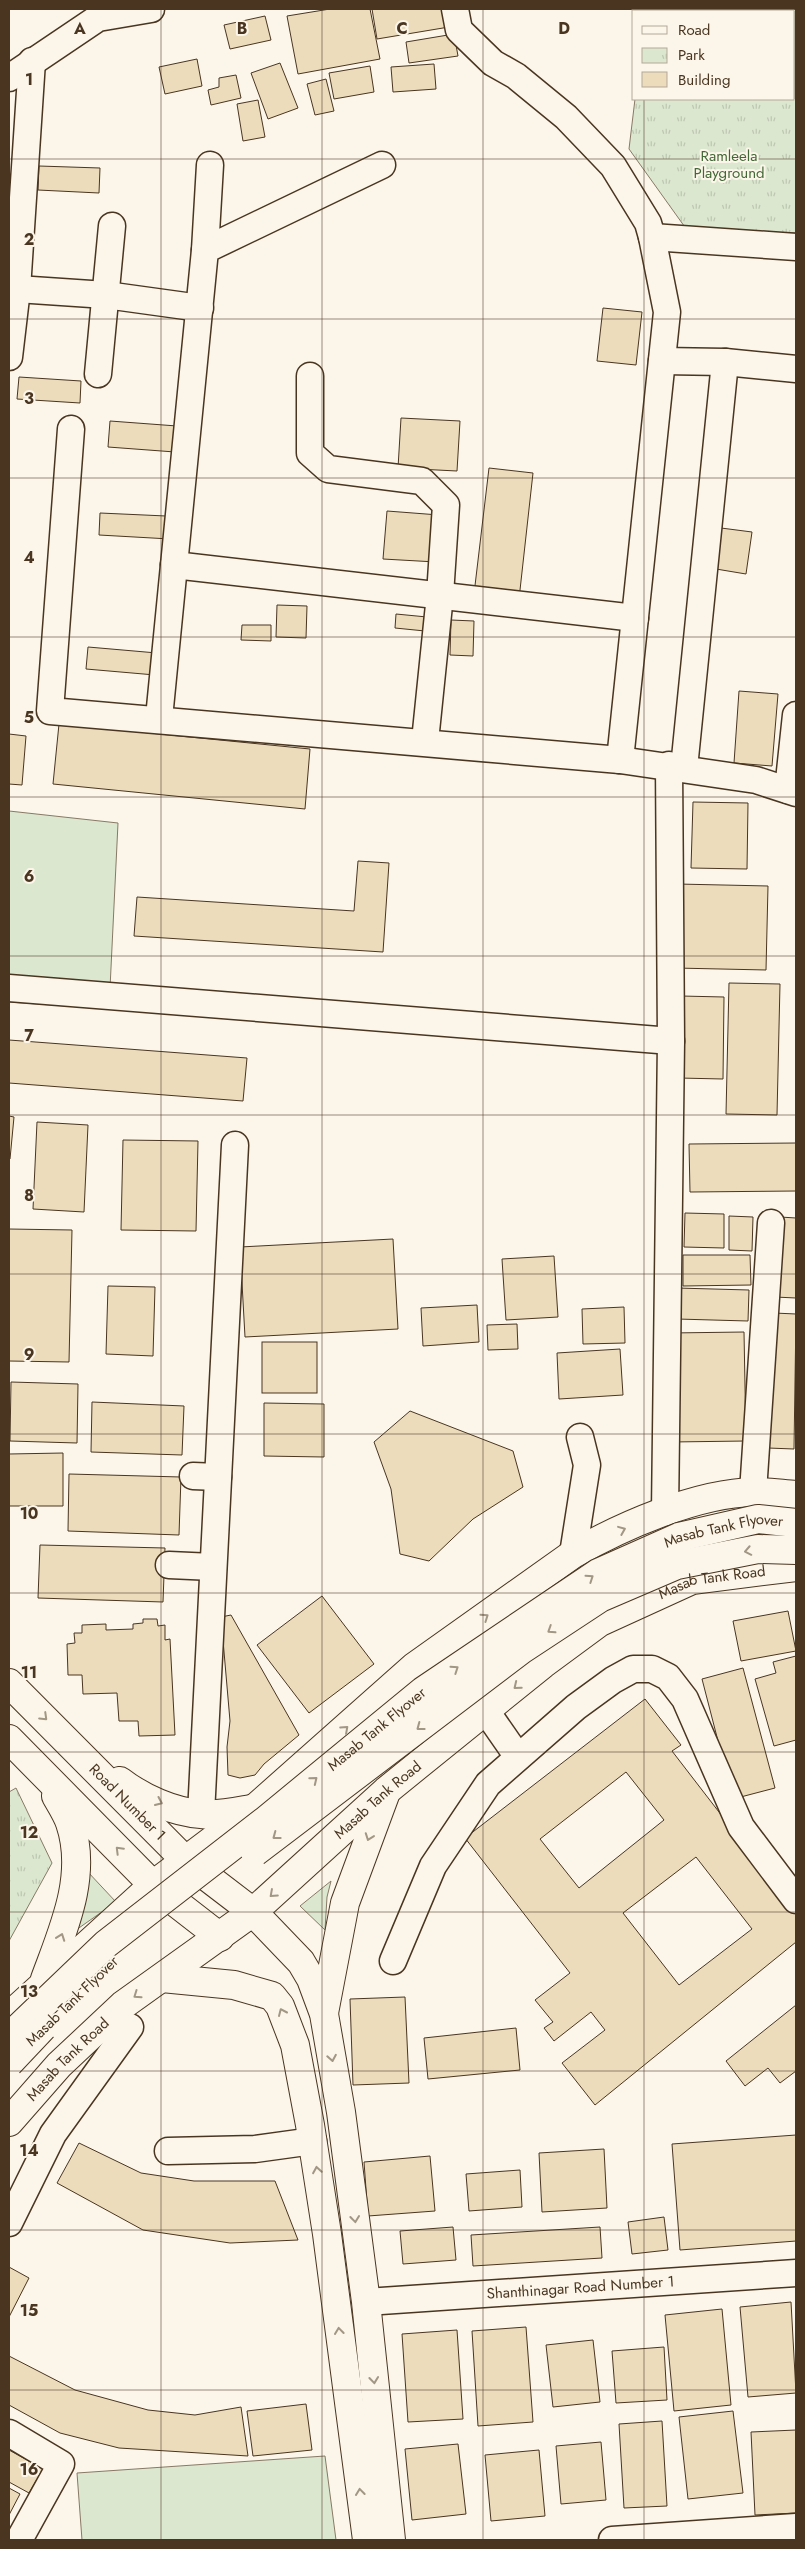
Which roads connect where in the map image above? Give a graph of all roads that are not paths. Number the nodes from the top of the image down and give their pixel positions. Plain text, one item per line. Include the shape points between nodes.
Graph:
1 (152, 9) edge
2 (455, 9) edge
3 (98, 13) edge
4 (32, 61) junction
5 (9, 78) edge
6 (382, 164) dead end
7 (210, 165) dead end
8 (112, 226) dead end
9 (652, 237) junction
10 (796, 248) edge
11 (205, 250) junction
12 (17, 289) junction
13 (106, 296) junction
14 (200, 308) junction
15 (9, 357) edge
16 (662, 361) junction
17 (725, 362) junction
18 (796, 369) edge
19 (98, 374) dead end
20 (310, 376) dead end
21 (71, 429) dead end
22 (174, 565) junction
23 (440, 595) junction
24 (635, 618) junction
25 (796, 715) edge
26 (159, 718) junction
27 (425, 741) junction
28 (620, 760) junction
29 (677, 766) junction
30 (792, 792) edge
31 (9, 988) edge
32 (672, 1041) junction
33 (235, 1145) dead end
34 (771, 1223) dead end
35 (580, 1437) dead end
36 (753, 1492) junction
37 (796, 1495) edge
38 (665, 1512) junction
39 (796, 1523) edge
40 (796, 1550) edge
41 (573, 1554) junction
42 (169, 1565) dead end
43 (213, 1567) junction
44 (796, 1567) edge
45 (414, 1668) junction
46 (9, 1684) edge
47 (366, 1710) junction
48 (486, 1711) junction
49 (462, 1730) junction
50 (9, 1739) edge
51 (75, 1747) junction
52 (518, 1758) junction
53 (418, 1765) junction
54 (46, 1776) junction
55 (386, 1791) junction
56 (254, 1809) junction
57 (201, 1814) junction
58 (185, 1860) junction
59 (153, 1885) junction
60 (796, 1900) edge
61 (253, 1912) junction
62 (220, 1937) junction
63 (393, 1961) dead end
64 (162, 1978) junction
65 (44, 1983) junction
66 (324, 2014) junction
67 (9, 2016) edge
68 (130, 2026) dead end
69 (9, 2037) edge
70 (9, 2063) edge
71 (9, 2122) edge
72 (312, 2141) junction
73 (168, 2151) dead end
74 (9, 2223) edge
75 (796, 2273) edge
76 (366, 2302) junction
77 (9, 2433) edge
78 (796, 2527) edge
79 (19, 2540) edge
80 (367, 2540) edge
81 (391, 2540) edge
82 (629, 2540) edge

1 - 3 street
2 - 9 street via 459,30 493,63 516,76 566,117 613,166 648,223
3 - 4 street
4 - 5 street
4 - 12 street
6 - 11 street
7 - 11 street
8 - 13 street
9 - 10 street
9 - 16 street via 668,312
11 - 14 street
12 - 13 street
12 - 15 street
13 - 14 street
13 - 19 street
14 - 22 street
16 - 17 street
16 - 24 street
17 - 18 street
17 - 29 street
20 - 23 street via 310,453 328,469 422,481 446,505
21 - 26 street via 50,711
22 - 23 street
22 - 26 street
23 - 24 street
23 - 27 street
24 - 28 street
25 - 30 street
26 - 27 street
27 - 28 street
28 - 29 street
29 - 30 street via 756,780
29 - 32 street
31 - 32 street
32 - 38 street
33 - 43 street via 206,1477
34 - 36 street
35 - 41 street via 587,1465
36 - 37 main road
36 - 38 main road via 688,1503
41 -> 38 main road
69 -> 39 main road, Masab Tank Flyover, bridge via 106,1944 266,1820 423,1691 598,1573 679,1537 758,1520
40 -> 70 main road, Masab Tank Flyover, bridge via 758,1549 677,1565 600,1598 521,1650 126,1950
45 -> 41 main road
42 - 43 street
43 - 57 street
44 -> 48 main road, Masab Tank Road via 692,1580 600,1622
45 - 47 main road
45 - 49 main road
46 -> 51 main road, Road Number 1
47 - 53 main road
56 -> 47 main road
48 - 49 main road, Masab Tank Road
48 - 52 street
49 - 53 main road, Masab Tank Road
50 - 54 main road
51 -> 57 main road via 133,1791 169,1807
51 - 58 main road, Road Number 1
52 - 60 street via 576,1707 633,1669 652,1669 668,1677 685,1699 741,1827
52 - 63 street via 488,1784 433,1866
53 - 55 main road, Masab Tank Road
59 -> 54 main road
65 -> 54 main road via 70,1912 77,1870 71,1824
55 -> 61 main road, Masab Tank Road
55 -> 66 main road via 345,1903
56 - 57 main road
56 - 58 main road
58 - 59 main road
58 - 61 main road, Road Number 1
59 - 62 main road
59 - 65 main road
61 - 62 main road, Masab Tank Road
61 - 66 main road, Road Number 1 via 301,1962 312,1979
62 - 64 main road, Masab Tank Road
64 -> 71 main road, Masab Tank Road via 123,2004 59,2065
72 -> 64 main road via 295,2045 280,2006 272,1996 234,1985
65 - 67 main road
66 -> 76 main road via 341,2112
68 - 74 street via 54,2134
72 - 73 street via 255,2149
80 -> 72 main road
75 - 76 street, Shanthinagar Road Number 1
76 -> 81 main road
77 - 79 street via 62,2464
78 - 82 street

